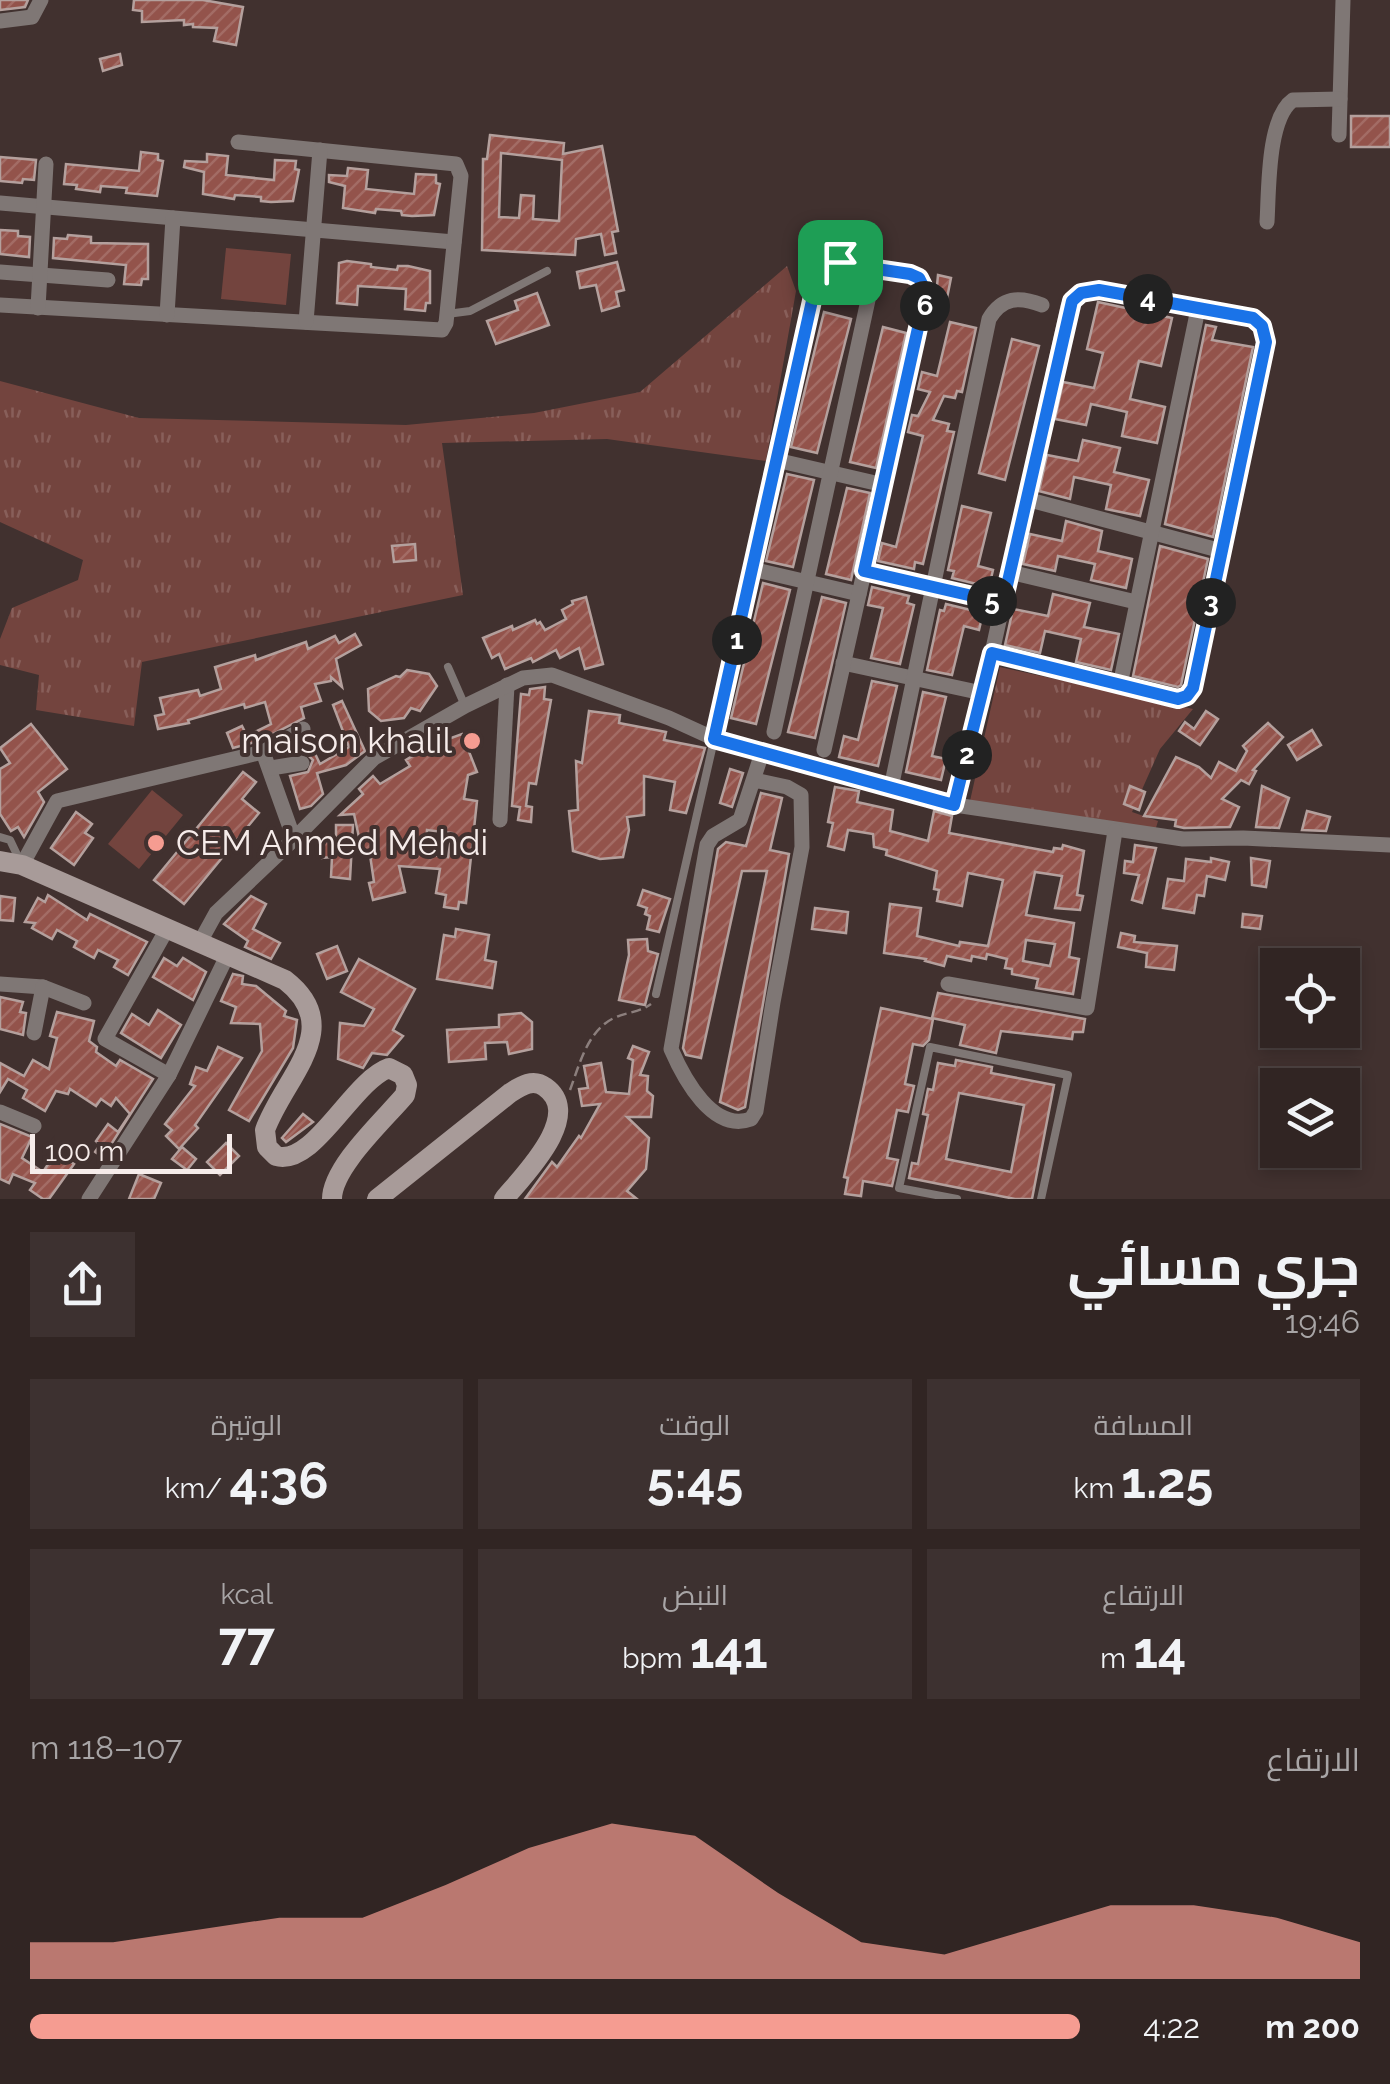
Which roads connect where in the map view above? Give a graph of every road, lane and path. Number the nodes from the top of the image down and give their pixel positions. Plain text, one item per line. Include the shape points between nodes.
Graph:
1 (41, 0) edge
2 (1343, 0) edge
3 (0, 21) edge
4 (1340, 100) junction
5 (1339, 134) dead end
6 (238, 142) dead end
7 (320, 150) junction
8 (46, 164) dead end
9 (0, 203) edge
10 (44, 207) junction
11 (173, 218) junction
12 (1266, 222) dead end
13 (314, 230) junction
14 (454, 242) junction
15 (876, 268) junction
16 (0, 272) edge
17 (547, 272) dead end
18 (40, 274) junction
19 (108, 280) dead end
20 (0, 306) edge
21 (1042, 306) dead end
22 (38, 308) junction
23 (1198, 308) junction
24 (447, 314) junction
25 (168, 315) junction
26 (306, 322) junction
27 (776, 460) junction
28 (830, 472) junction
29 (884, 485) junction
30 (1026, 498) junction
31 (1152, 532) junction
32 (1222, 551) junction
33 (752, 569) junction
34 (864, 571) junction
35 (1010, 572) junction
36 (807, 582) junction
37 (933, 587) junction
38 (859, 594) junction
39 (1136, 602) junction
40 (1003, 603) junction
41 (992, 653) junction
42 (844, 663) junction
43 (448, 667) dead end
44 (914, 678) junction
45 (507, 685) junction
46 (1120, 685) junction
47 (982, 694) junction
48 (465, 706) junction
49 (303, 729) dead end
50 (774, 732) dead end
51 (714, 739) junction
52 (824, 750) dead end
53 (262, 752) junction
54 (762, 752) junction
55 (302, 763) dead end
56 (271, 768) junction
57 (754, 780) junction
58 (891, 788) junction
59 (954, 805) junction
60 (500, 820) dead end
61 (1115, 831) junction
62 (0, 836) edge
63 (294, 840) junction
64 (1390, 845) edge
65 (0, 861) edge
66 (22, 865) junction
67 (167, 930) junction
68 (200, 942) junction
69 (227, 956) junction
70 (0, 984) edge
71 (948, 984) dead end
72 (43, 987) junction
73 (656, 994) joint
74 (84, 1003) dead end
75 (34, 1034) dead end
76 (169, 1075) junction
77 (0, 1112) edge
78 (559, 1116) junction
79 (34, 1126) dead end
80 (910, 1190) junction
81 (89, 1199) edge
82 (332, 1199) edge
83 (377, 1199) edge
84 (504, 1199) edge
85 (915, 1199) edge
86 (957, 1199) edge
87 (1041, 1199) edge

1 - 3 street via 32,17
2 - 4 street
4 - 5 street
4 - 12 street via 1293,100 1280,116
6 - 7 street
7 - 13 street
7 - 14 street via 456,164 462,176
8 - 10 street
9 - 10 street
10 - 11 street
10 - 18 street
11 - 13 street
11 - 25 street
13 - 14 street
13 - 26 street
14 - 24 street
15 - 27 street via 835,261 818,274
15 - 28 street
15 - 29 street via 914,276 926,292
16 - 18 street
17 - 24 lane via 470,311
18 - 19 street
18 - 22 street
20 - 22 street
21 - 37 street via 1014,299 989,319
22 - 25 street
23 - 30 street via 1093,290 1072,301
23 - 31 street
23 - 32 street via 1253,318 1266,336
24 - 26 street via 438,332
25 - 26 street
27 - 28 street
27 - 33 street
28 - 29 street
28 - 36 street
29 - 34 street
30 - 31 street
30 - 35 street
31 - 32 street
31 - 39 street
32 - 46 street via 1191,692 1178,699
33 - 36 street
33 - 51 street
34 - 37 street
34 - 38 street
35 - 39 street
35 - 40 street
36 - 38 street
36 - 50 street
37 - 40 street
37 - 44 street
38 - 42 street
39 - 46 street
40 - 41 street
41 - 46 street
41 - 47 street
42 - 44 street
42 - 52 street
43 - 48 lane
44 - 47 street
44 - 58 street
45 - 48 street
45 - 51 street via 552,676
45 - 60 street
47 - 59 street
48 - 63 street via 374,758
49 - 53 street
51 - 54 street
51 - 73 lane
53 - 56 street
53 - 66 street via 57,801
54 - 57 street
54 - 58 street
55 - 56 street
56 - 63 street
57 - 57 street via 740,820 708,845 671,1050 712,1112 734,1123 756,1111 802,847 801,795
58 - 59 street
59 - 61 street
61 - 64 street
61 - 71 street via 1087,1008
62 - 66 lane via 10,840
63 - 68 street via 216,912
65 - 66 main road
66 - 67 main road
67 - 68 main road
67 - 76 street via 106,1040
68 - 69 main road
69 - 76 street
69 - 82 main road via 285,980 311,1009 312,1034 265,1130 271,1152 288,1158 300,1153 381,1070 394,1068 406,1080 404,1095 335,1181
70 - 72 street
72 - 74 street
72 - 75 street
73 - 78 path via 643,1011 600,1027
76 - 81 street
77 - 79 street
78 - 83 main road via 546,1088 521,1086
78 - 84 main road via 551,1138
80 - 85 lane
80 - 86 lane
80 - 87 lane via 899,1188 930,1047 1068,1074

